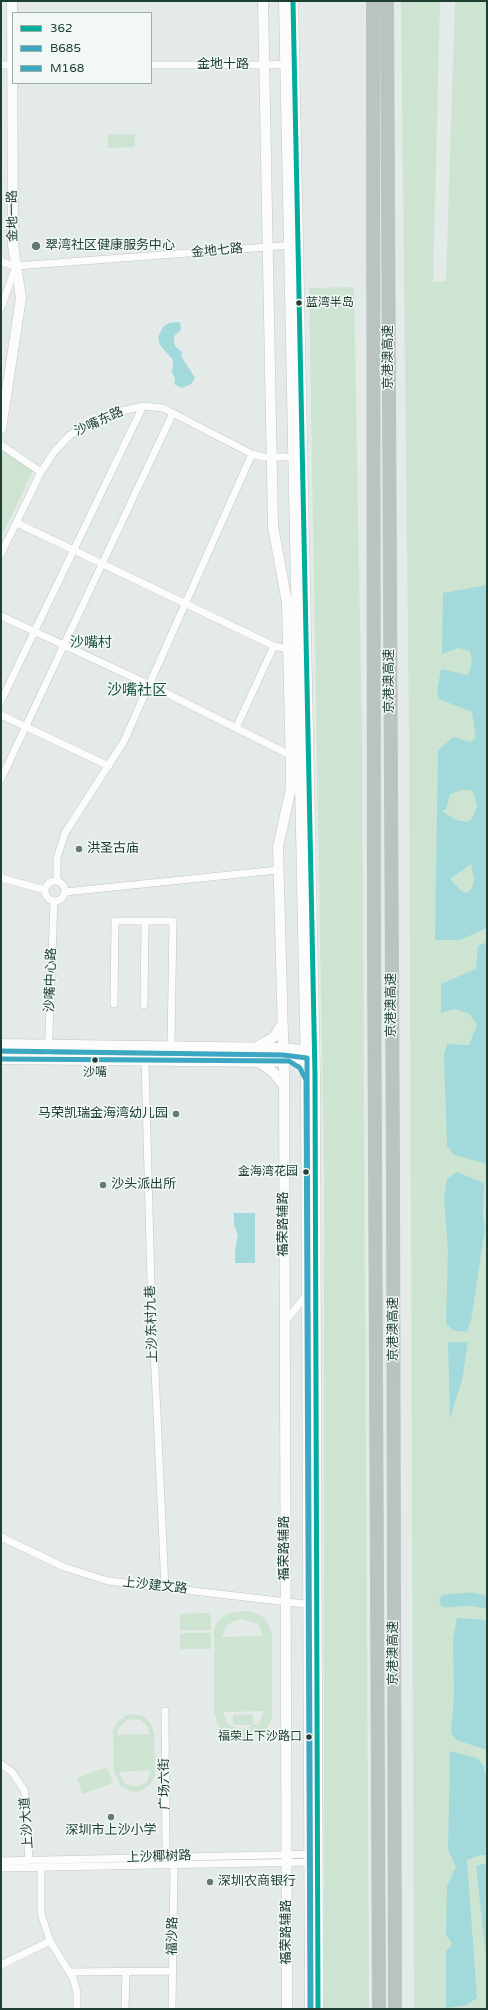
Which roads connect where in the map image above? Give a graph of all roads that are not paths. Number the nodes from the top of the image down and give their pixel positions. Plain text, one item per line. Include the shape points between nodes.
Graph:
1 (12, 1) edge
2 (263, 1) edge
3 (284, 1) edge
4 (293, 1) edge
5 (373, 1) edge
6 (387, 1) edge
7 (290, 63) junction
8 (1, 65) edge
9 (12, 65) edge
10 (152, 65) edge
11 (264, 65) junction
12 (12, 84) edge
13 (294, 245) junction
14 (267, 246) junction
15 (1, 262) edge
16 (16, 266) junction
17 (1, 308) edge
18 (144, 406) junction
19 (173, 413) junction
20 (1, 429) edge
21 (1, 445) edge
22 (252, 454) junction
23 (271, 457) junction
24 (298, 457) junction
25 (41, 472) junction
26 (17, 524) junction
27 (75, 551) junction
28 (1, 554) edge
29 (102, 564) junction
30 (296, 587) junction
31 (287, 603) junction
32 (185, 604) junction
33 (1, 616) edge
34 (297, 622) junction
35 (34, 632) junction
36 (63, 645) junction
37 (274, 646) junction
38 (288, 649) junction
39 (150, 685) junction
40 (1, 701) edge
41 (1, 715) edge
42 (26, 727) junction
43 (236, 728) junction
44 (295, 757) junction
45 (109, 766) junction
46 (1, 779) edge
47 (278, 870) junction
48 (1, 878) edge
49 (57, 881) junction
50 (45, 890) junction
51 (65, 892) junction
52 (54, 901) junction
53 (144, 921) junction
54 (114, 1004) dead end
55 (144, 1005) dead end
56 (282, 1022) junction
57 (1, 1044) edge
58 (48, 1044) junction
59 (171, 1046) junction
60 (251, 1047) junction
61 (283, 1048) junction
62 (310, 1054) junction
63 (1, 1059) edge
64 (48, 1060) junction
65 (145, 1061) junction
66 (256, 1062) junction
67 (287, 1062) junction
68 (306, 1080) junction
69 (284, 1087) junction
70 (307, 1294) junction
71 (284, 1323) junction
72 (1, 1537) edge
73 (165, 1588) junction
74 (285, 1602) junction
75 (312, 1605) junction
76 (165, 1711) dead end
77 (1, 1764) edge
78 (166, 1857) junction
79 (287, 1858) junction
80 (314, 1858) junction
81 (1, 1861) edge
82 (174, 1864) junction
83 (29, 1865) junction
84 (41, 1865) junction
85 (1, 1868) edge
86 (50, 1941) junction
87 (1, 1965) edge
88 (126, 1971) junction
89 (173, 1971) junction
90 (69, 1972) junction
91 (77, 2009) edge
92 (126, 2009) edge
93 (172, 2009) edge
94 (287, 2009) edge
95 (310, 2009) edge
96 (318, 2009) edge
97 (380, 2009) edge
98 (395, 2009) edge

1 - 9 main road, 金地一路
2 - 11 main road
3 - 7 main road
4 - 7 main road
5 - 97 highway, 京港澳高速 via 374,934
6 - 98 highway, 京港澳高速
7 - 11 street, 金地十路
7 - 13 main road
8 - 9 street
10 - 11 street, 金地十路
11 - 14 main road
12 - 16 main road, 金地一路
13 - 14 street, 金地七路
13 - 24 main road
14 - 16 street, 金地七路
14 - 23 main road
15 - 16 street, 金地七路
16 - 17 street
16 - 20 main road, 金地一路 via 21,298
18 - 19 street, 沙嘴东路 via 163,408
18 - 25 street, 沙嘴东路 via 117,412 70,435 54,452
18 - 27 street
19 - 22 street, 沙嘴东路
19 - 29 street
21 - 25 street
22 - 23 street, 沙嘴东路
22 - 32 street
23 - 24 street, 沙嘴东路
23 - 31 main road via 273,532
24 - 30 main road
24 - 62 main road
25 - 26 street, 沙嘴东路
26 - 27 street
26 - 28 street, 沙嘴东路
27 - 29 street
27 - 35 street
29 - 32 street
29 - 36 street
30 - 31 main road
30 - 34 main road
31 - 34 main road
31 - 38 main road
32 - 37 street
32 - 39 street
33 - 35 street
34 - 44 main road
35 - 36 street
35 - 40 street
36 - 39 street
36 - 42 street
37 - 38 street
37 - 43 street
38 - 44 main road
39 - 43 street
39 - 45 street via 124,741
41 - 42 street
42 - 45 street
42 - 46 street
43 - 44 street
44 - 47 main road, 福荣路辅路 via 278,840
44 - 62 main road
45 - 49 street via 65,833 57,858
47 - 51 street
47 - 56 main road, 福荣路辅路
48 - 50 street
49 - 50 street via 50,882
49 - 51 street via 64,886
50 - 52 street via 46,896
51 - 52 street via 62,898
52 - 58 street, 沙嘴中心路
53 - 54 street via 115,921
53 - 55 street
53 - 59 street via 173,921
56 - 60 main road via 273,1038
56 - 61 main road, 福荣路辅路
57 - 58 main road
58 - 59 main road
58 - 64 street, 沙嘴中心路
59 - 60 main road
60 - 61 main road
61 - 62 main road
61 - 67 main road, 福荣路辅路
62 - 67 main road
62 - 68 main road
62 - 75 main road
63 - 64 main road
64 - 65 main road
65 - 66 main road
65 - 73 street, 上沙东村九巷 via 151,1280
66 - 67 main road
66 - 69 main road via 274,1072
67 - 68 main road via 300,1068
67 - 69 main road, 福荣路辅路
68 - 70 main road
69 - 71 main road, 福荣路辅路
70 - 71 street
70 - 75 main road
71 - 74 main road, 福荣路辅路
72 - 73 street, 上沙建文路 via 64,1567 93,1577 125,1584
73 - 74 street, 上沙建文路
74 - 75 street, 上沙建文路
74 - 79 main road, 福荣路辅路
75 - 80 main road
76 - 78 street, 广场六街
77 - 83 street, 上沙大道 via 12,1772 24,1790
78 - 79 street, 上沙椰树路
78 - 84 street, 上沙椰树路
79 - 80 street, 上沙椰树路
79 - 82 street, 上沙椰树路
79 - 94 main road, 福荣路辅路
80 - 95 main road
80 - 96 main road
81 - 83 street, 上沙椰树路
82 - 84 street, 上沙椰树路
82 - 89 street, 福沙路
83 - 84 street, 上沙椰树路
83 - 85 street, 上沙椰树路
84 - 86 street via 41,1910
86 - 87 street
86 - 90 street
88 - 89 street
88 - 90 street
88 - 92 street
89 - 93 street, 福沙路
90 - 91 street via 75,1984

